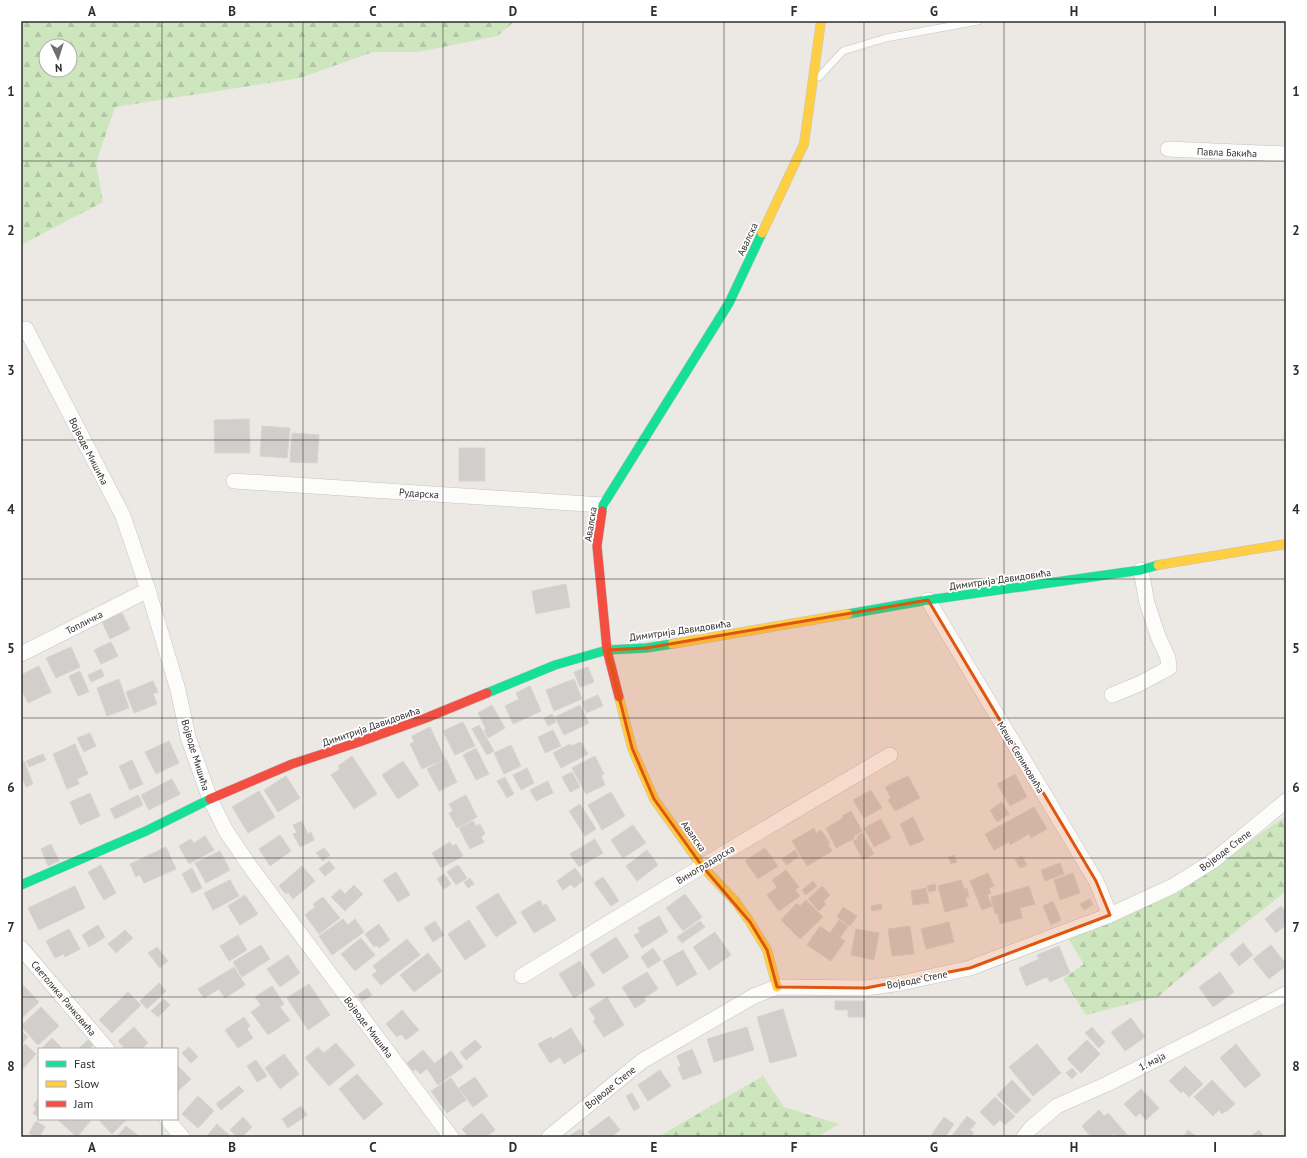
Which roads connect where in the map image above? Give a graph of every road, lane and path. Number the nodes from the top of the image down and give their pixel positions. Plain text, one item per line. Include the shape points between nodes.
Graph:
1 (821, 21) edge
2 (978, 21) edge
3 (813, 82) junction
4 (1168, 149) dead end
5 (1286, 154) edge
6 (26, 329) dead end
7 (234, 481) dead end
8 (603, 505) junction
9 (1286, 544) edge
10 (1141, 570) junction
11 (148, 590) junction
12 (928, 600) junction
13 (607, 650) junction
14 (21, 654) edge
15 (1112, 694) dead end
16 (890, 756) dead end
17 (210, 799) junction
18 (1286, 801) edge
19 (702, 866) junction
20 (21, 885) edge
21 (1110, 915) junction
22 (21, 948) edge
23 (522, 976) dead end
24 (777, 987) junction
25 (1286, 994) edge
26 (106, 1048) edge
27 (168, 1120) edge
28 (182, 1137) edge
29 (451, 1137) edge
30 (549, 1137) edge
31 (1024, 1137) edge

1 - 3 street, Авалска
2 - 3 lane via 886,38 843,52
3 - 8 street, Авалска via 804,144 729,303
4 - 5 street, Павла Бакића
6 - 11 street, Војводе Мишића via 123,516
7 - 8 street, Рударска
8 - 13 street, Авалска via 597,546
9 - 10 street, Димитрија Давидовића
10 - 12 street, Димитрија Давидовића
10 - 15 street via 1147,603 1168,658 1169,668 1139,684
11 - 14 street, Топличка
11 - 17 street, Војводе Мишића via 178,690 188,737
12 - 13 street, Димитрија Давидовића via 646,648
12 - 21 street, Меше Селимовића via 1096,881
13 - 17 street, Димитрија Давидовића via 555,665 426,718 292,764
13 - 19 street, Авалска via 632,748 654,799
16 - 19 street, Виноградарска
17 - 20 street, Димитрија Давидовића via 146,831
17 - 29 street, Војводе Мишића via 226,831 249,865
18 - 21 street, Војводе Степе via 1213,861 1173,886
19 - 23 street, Виноградарска
19 - 24 street, Авалска via 736,902 750,922 767,950
21 - 24 street, Војводе Степе via 970,968 901,983 866,988
22 - 26 street, Светолика Ранковића
24 - 30 street, Војводе Степе via 754,996 642,1061
25 - 31 street, 1. маја via 1107,1084 1057,1106
27 - 28 street

